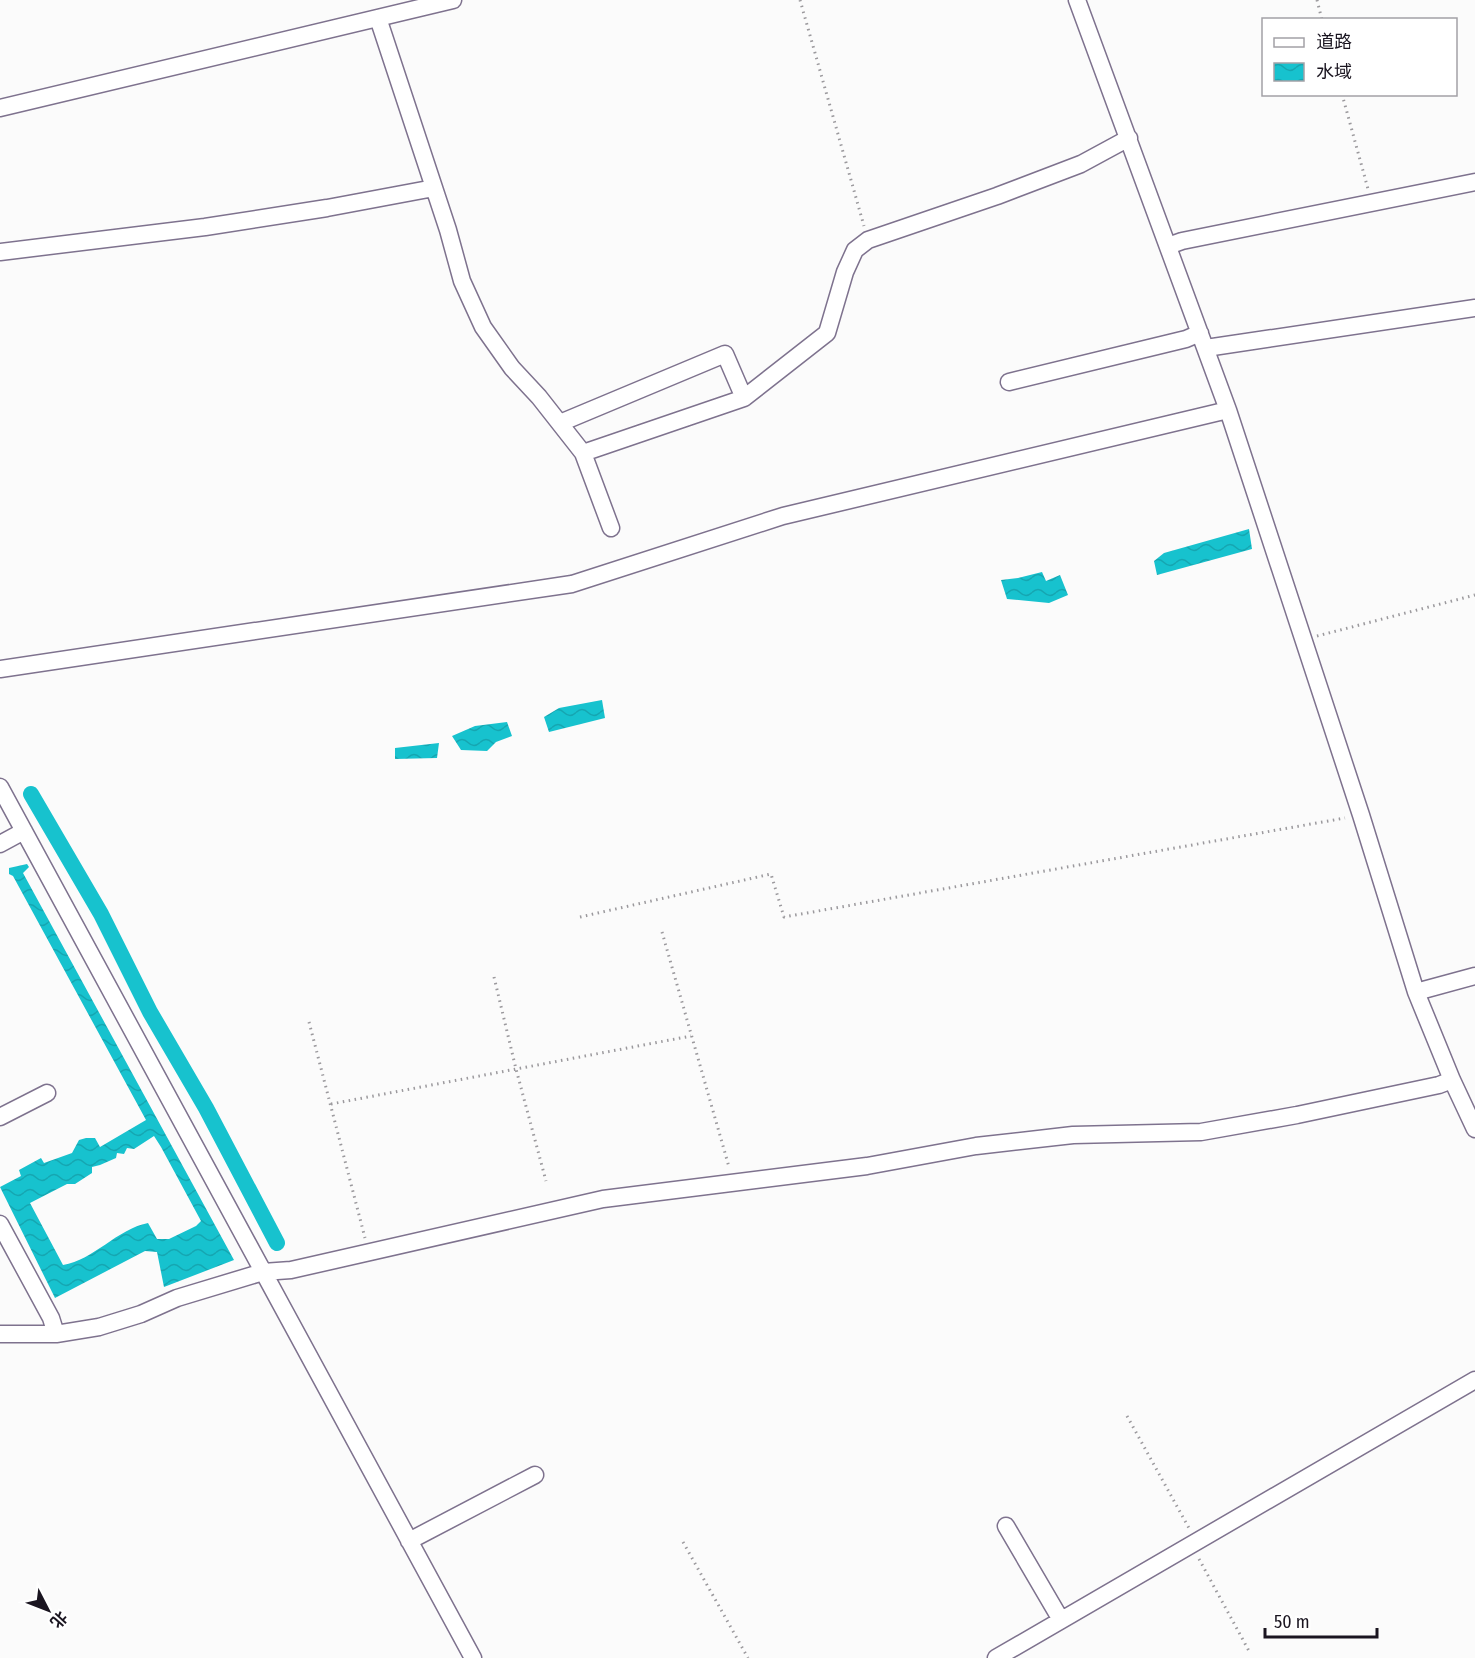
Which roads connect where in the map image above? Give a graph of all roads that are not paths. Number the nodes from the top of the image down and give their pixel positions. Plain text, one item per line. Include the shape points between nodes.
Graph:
1 (453, 0) edge
2 (1077, 0) edge
3 (378, 18) junction
4 (0, 108) edge
5 (1129, 138) junction
6 (1475, 182) edge
7 (434, 188) junction
8 (1168, 246) junction
9 (0, 252) edge
10 (1475, 308) edge
11 (1203, 340) junction
12 (1009, 382) dead end
13 (744, 398) junction
14 (1228, 410) junction
15 (560, 423) junction
16 (583, 453) junction
17 (611, 528) dead end
18 (0, 669) edge
19 (0, 787) edge
20 (24, 831) junction
21 (0, 844) edge
22 (1475, 976) edge
23 (1416, 992) junction
24 (1452, 1080) junction
25 (47, 1093) dead end
26 (0, 1117) edge
27 (1475, 1129) edge
28 (0, 1224) edge
29 (264, 1272) junction
30 (0, 1334) edge
31 (56, 1334) junction
32 (1475, 1380) edge
33 (535, 1475) dead end
34 (1006, 1526) dead end
35 (409, 1541) junction
36 (1061, 1620) junction
37 (473, 1658) edge
38 (996, 1658) edge

1 - 3 street
2 - 5 street
3 - 4 street
3 - 7 street
5 - 8 street
5 - 13 street via 1081,164 868,240 855,250 845,272 827,333
6 - 8 street
7 - 9 street via 205,227
7 - 15 street via 462,281 483,327 512,368
8 - 11 street
10 - 11 street
11 - 12 street via 1186,339
11 - 14 street
13 - 15 street via 725,354
13 - 16 street
14 - 18 street via 783,516 572,584
14 - 23 street
15 - 16 street
16 - 17 street
19 - 20 street
20 - 21 street
20 - 29 street
22 - 23 street
23 - 24 street
24 - 27 street
24 - 29 street via 1201,1132 1073,1135 603,1199 291,1270
25 - 26 street
28 - 31 street
29 - 31 street via 99,1327
29 - 35 street
30 - 31 street
32 - 36 street
33 - 35 street
34 - 36 street
35 - 37 street
36 - 38 street

